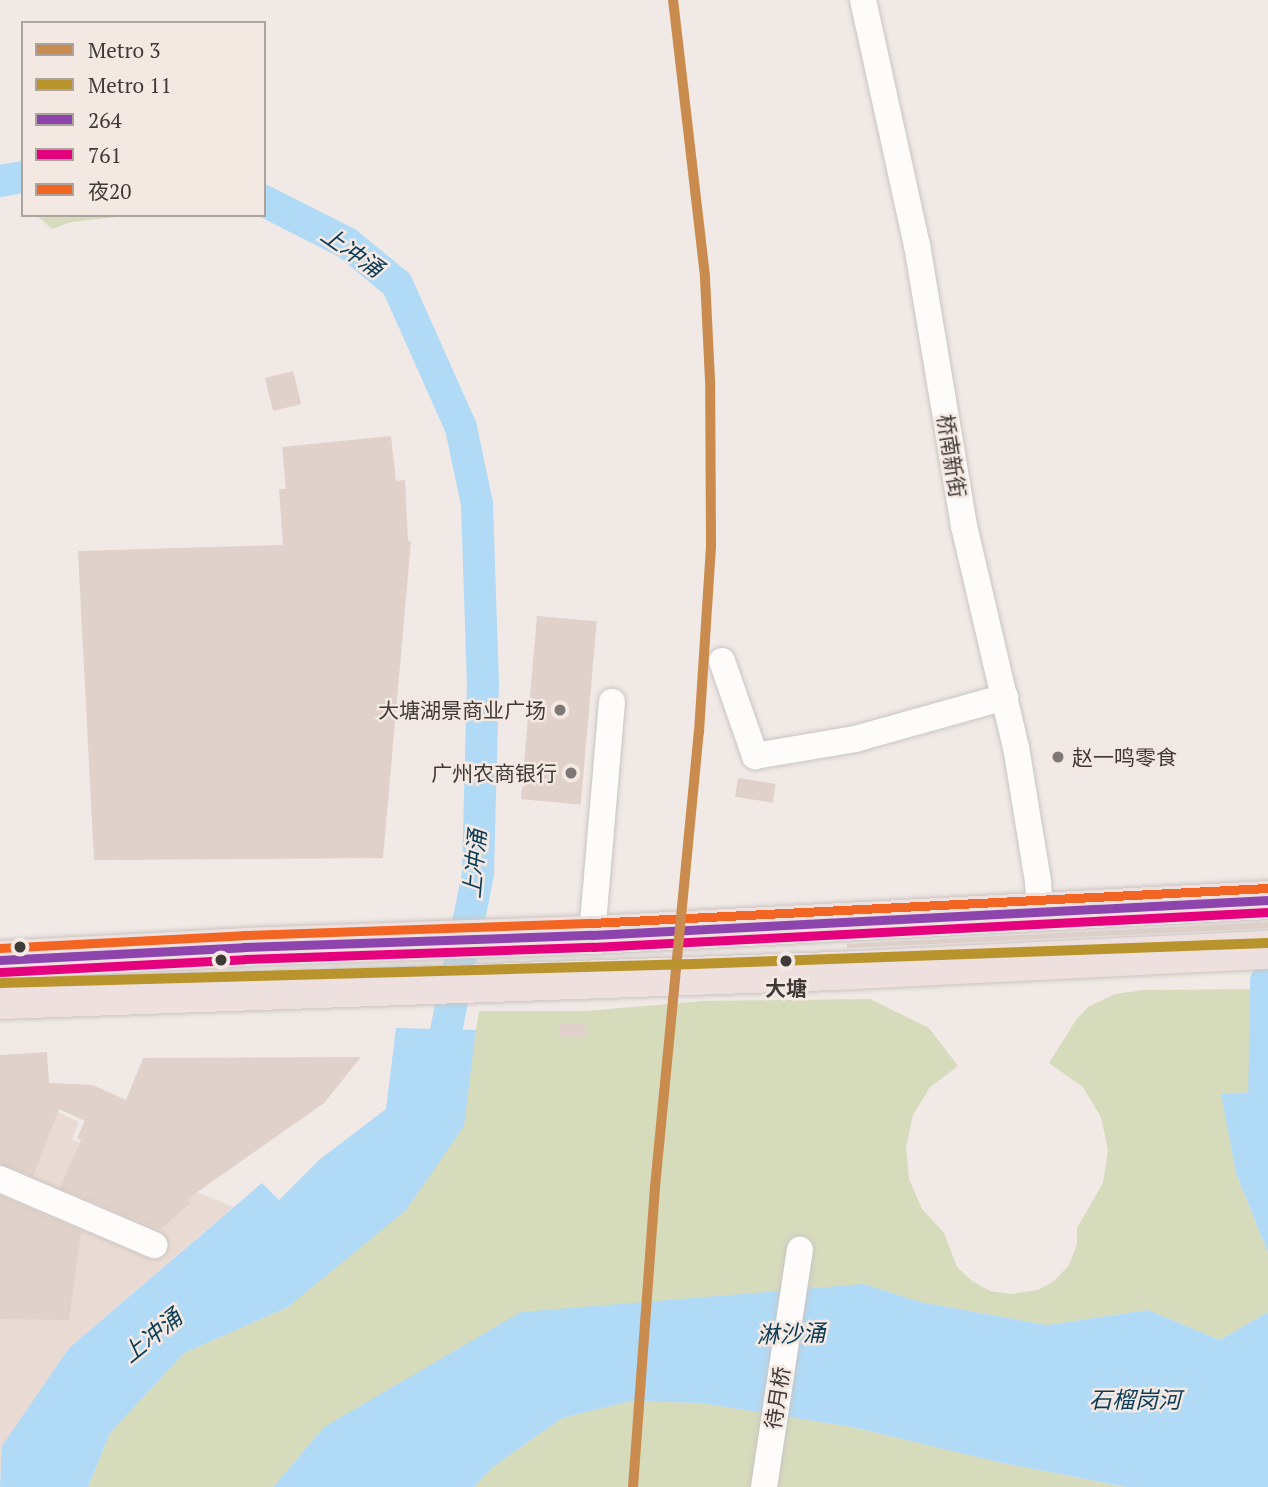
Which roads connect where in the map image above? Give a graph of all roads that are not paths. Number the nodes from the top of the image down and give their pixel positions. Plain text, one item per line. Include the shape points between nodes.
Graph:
1 (863, 0) edge
2 (722, 661) dead end
3 (1004, 697) junction
4 (612, 702) dead end
5 (1268, 900) edge
6 (1040, 912) junction
7 (592, 935) junction
8 (1268, 950) edge
9 (0, 960) edge
10 (0, 1000) edge
11 (0, 1179) edge
12 (154, 1245) dead end
13 (800, 1250) dead end
14 (765, 1475) edge

1 - 3 street, 桥南新街 via 917,245 964,526
2 - 3 street via 755,756 855,739
3 - 6 street, 桥南新街 via 1026,807
4 - 7 street
5 - 6 highway
6 - 7 highway
7 - 9 highway
8 - 10 highway via 833,971
11 - 12 street
13 - 14 street, 待月桥

